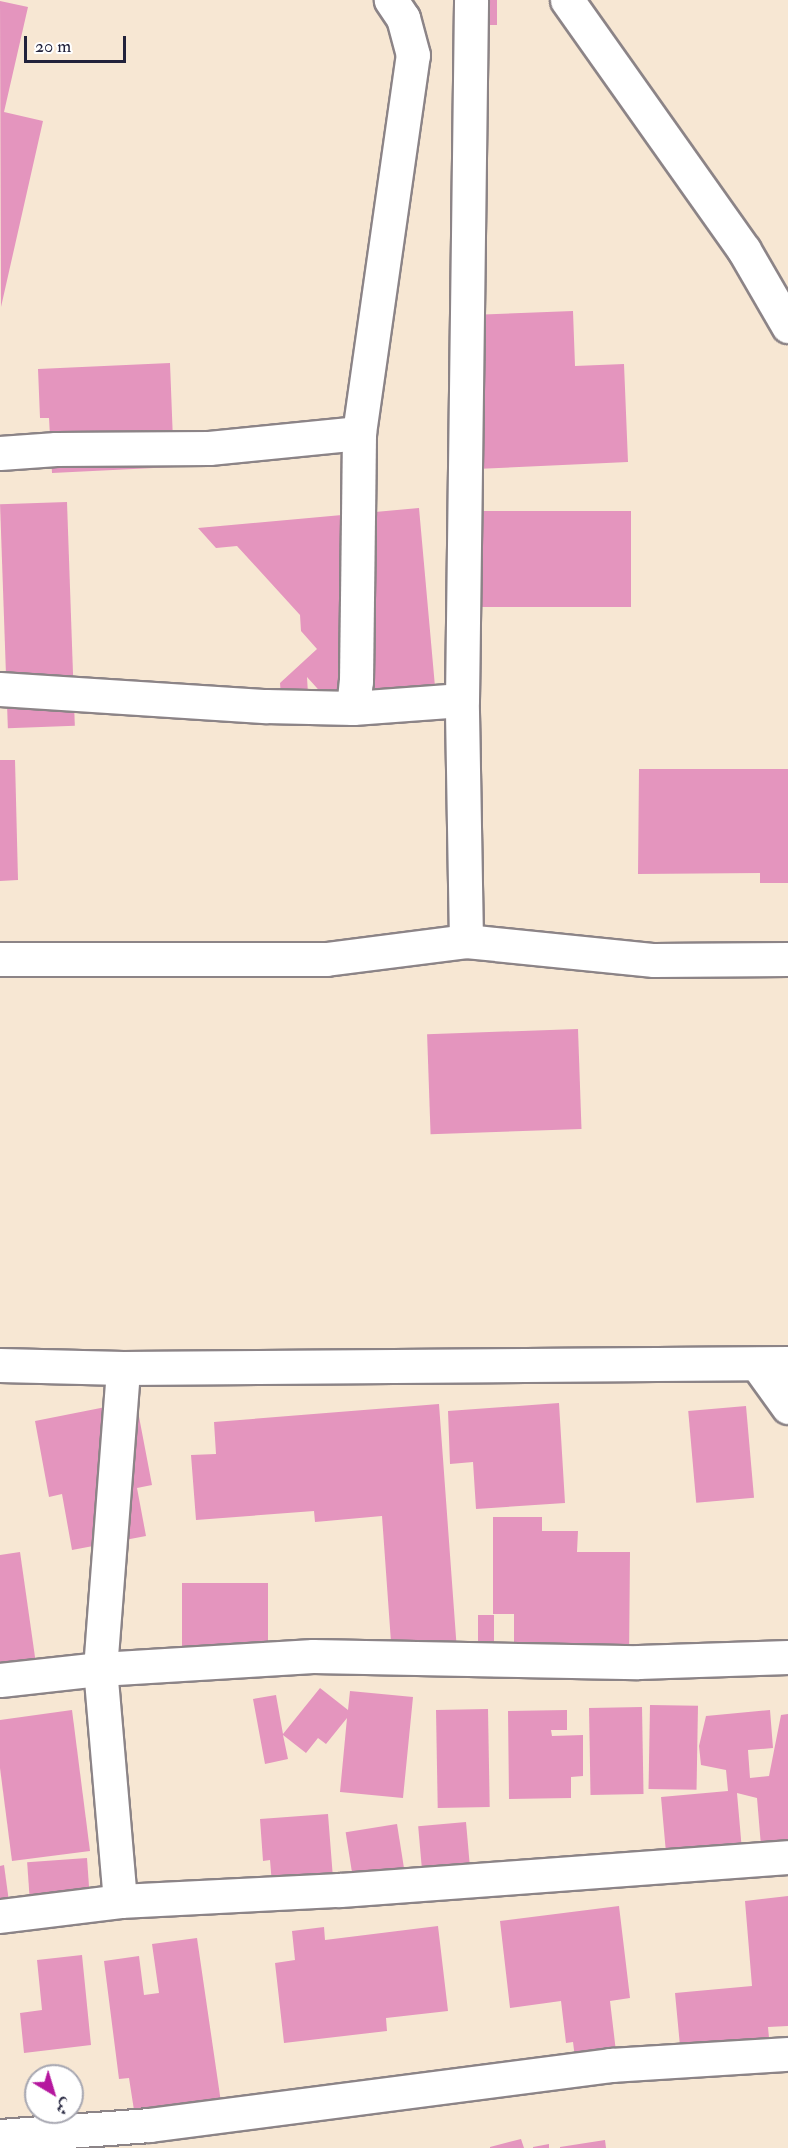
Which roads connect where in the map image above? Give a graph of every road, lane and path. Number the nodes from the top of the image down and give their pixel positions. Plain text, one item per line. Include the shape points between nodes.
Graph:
1 (390, 0) edge
2 (471, 0) edge
3 (567, 0) edge
4 (788, 326) edge
5 (359, 433) junction
6 (0, 453) edge
7 (0, 689) edge
8 (462, 700) junction
9 (352, 708) junction
10 (466, 941) junction
11 (0, 959) edge
12 (788, 959) edge
13 (773, 1364) edge
14 (0, 1365) edge
15 (123, 1368) junction
16 (788, 1407) edge
17 (788, 1657) edge
18 (100, 1669) junction
19 (0, 1680) edge
20 (788, 1857) edge
21 (120, 1901) junction
22 (0, 1916) edge
23 (788, 2054) edge
24 (0, 2136) edge
25 (130, 2137) edge

1 - 5 street via 403,18 413,55
2 - 8 street
3 - 4 street via 744,250
5 - 6 street via 209,448 56,448
5 - 9 street via 356,681
7 - 9 street
8 - 9 street
8 - 10 street
10 - 11 street via 326,958
10 - 12 street via 654,960
13 - 15 street
13 - 16 street
14 - 15 street
15 - 18 street
17 - 18 street via 638,1662 313,1656
18 - 19 street
18 - 21 street
20 - 21 street via 340,1890
21 - 22 street
23 - 25 street via 611,2065
24 - 25 street

